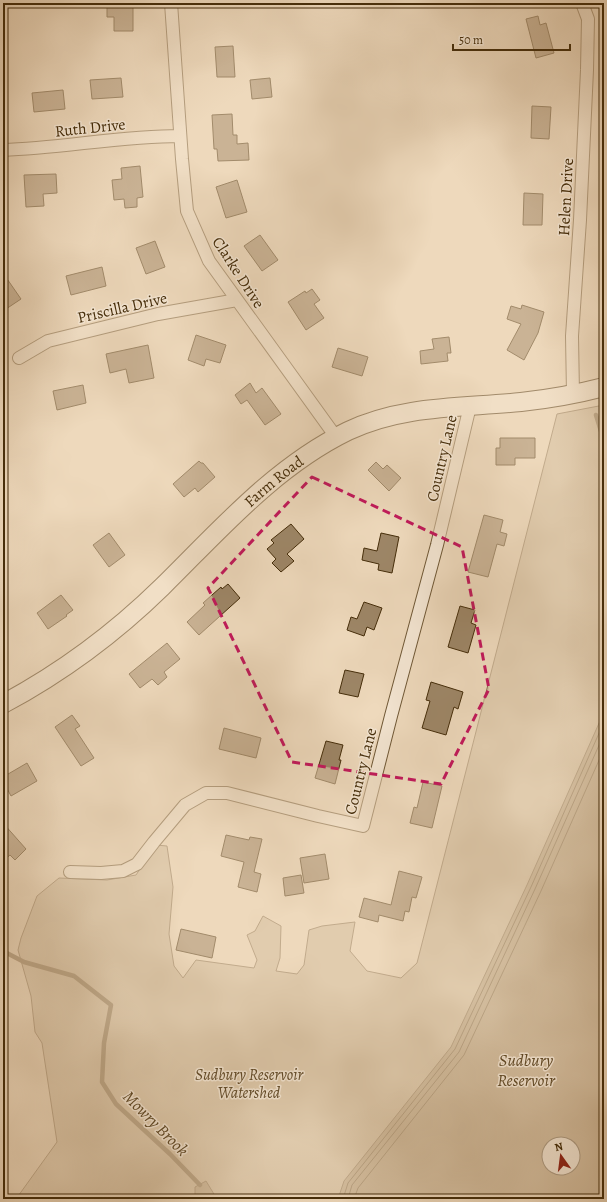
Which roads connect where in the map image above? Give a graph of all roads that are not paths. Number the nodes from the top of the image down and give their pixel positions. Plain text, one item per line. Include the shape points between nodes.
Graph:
1 (171, 3) edge
2 (582, 3) edge
3 (180, 136) junction
4 (3, 150) edge
5 (237, 300) junction
6 (19, 358) dead end
7 (604, 387) edge
8 (573, 394) junction
9 (470, 406) junction
10 (336, 437) junction
11 (3, 704) edge
12 (70, 872) dead end

1 - 3 street, Clarke Drive
2 - 8 street, Helen Drive via 588,19 587,63 572,336
3 - 4 street, Ruth Drive via 150,136
3 - 5 street, Clarke Drive via 187,212 209,261
5 - 6 street, Priscilla Drive via 158,314 48,341
5 - 10 street, Clarke Drive
7 - 8 street, Farm Road
8 - 9 street, Farm Road
9 - 10 street, Farm Road via 415,411 381,418
9 - 12 street, Country Lane via 437,545 363,826 227,793 206,794 185,805 137,864 123,871
10 - 11 street, Farm Road via 294,463 262,490 136,612 81,656

